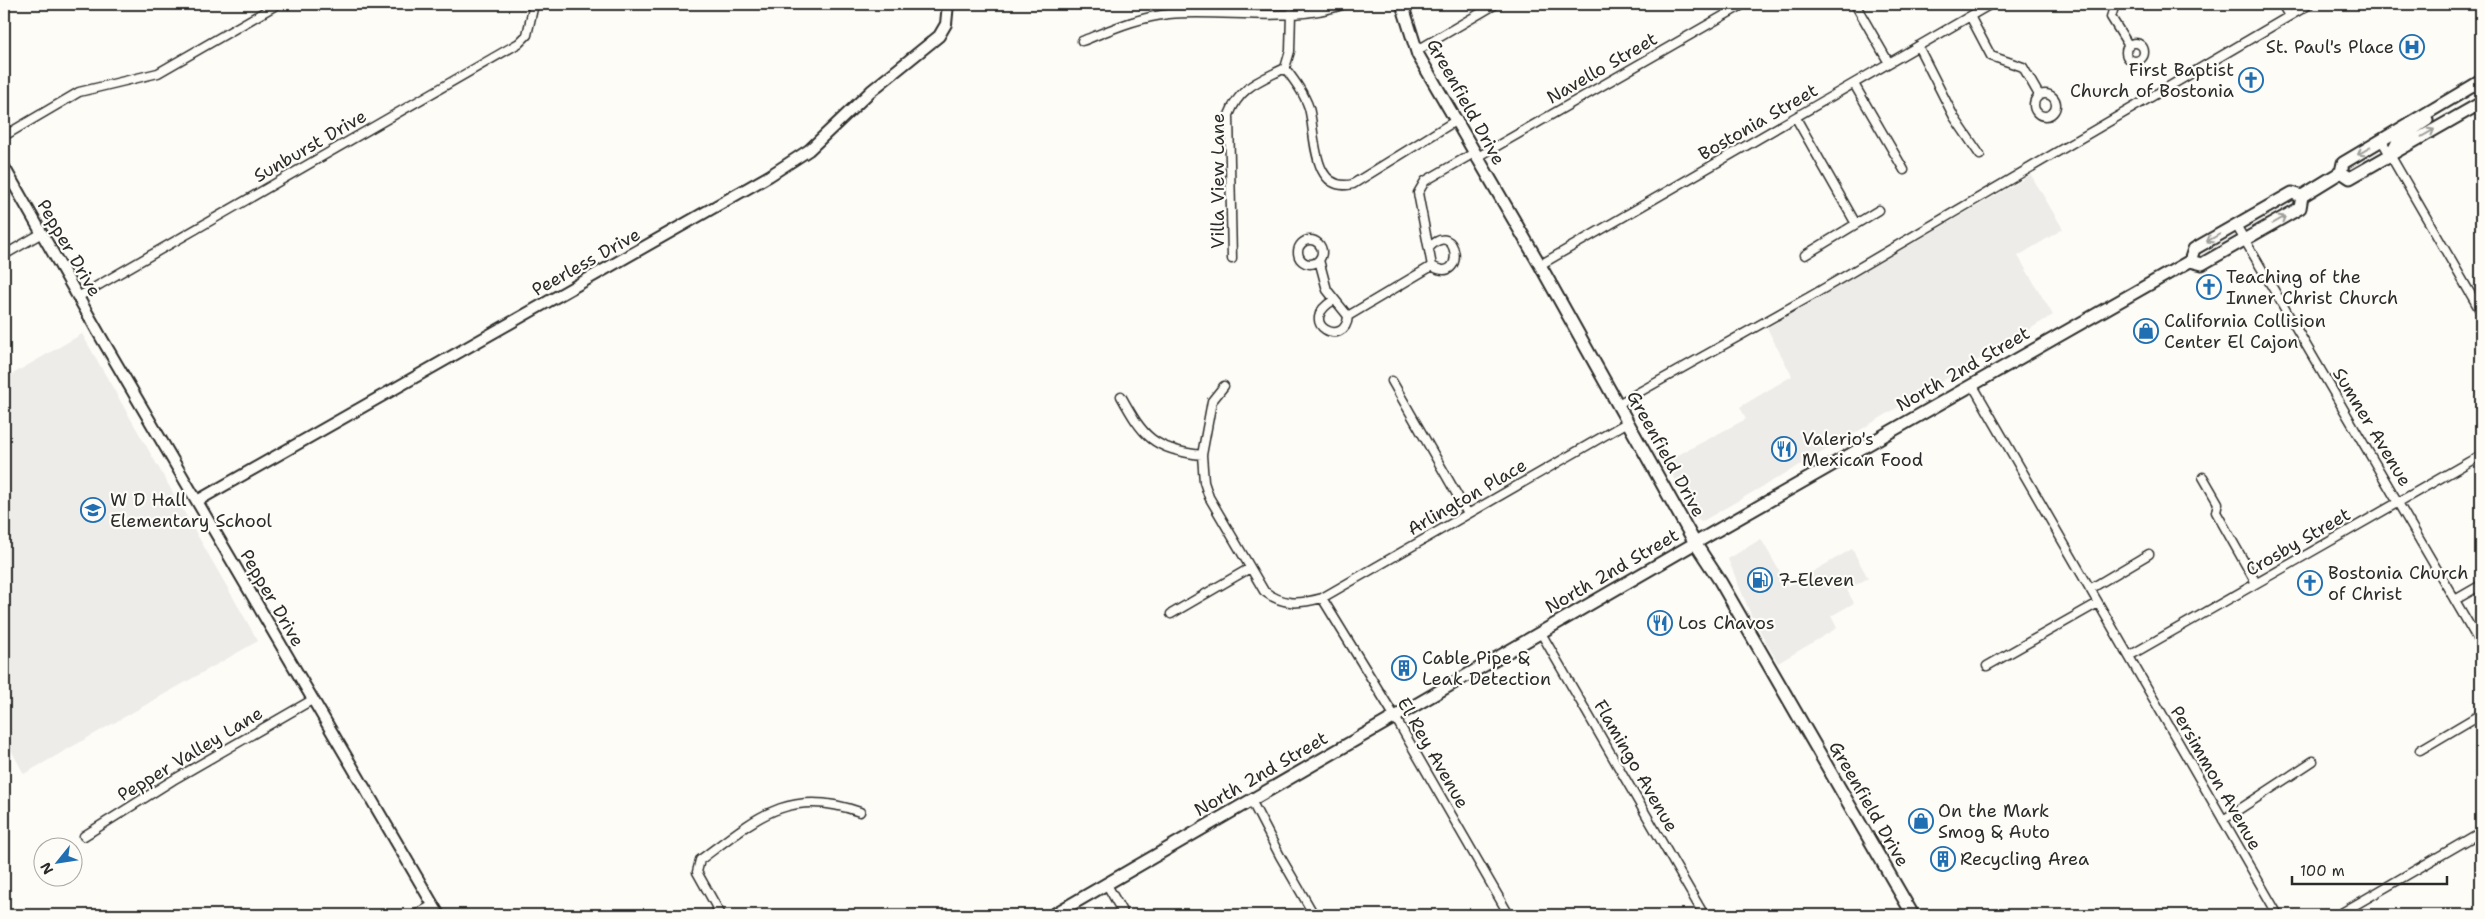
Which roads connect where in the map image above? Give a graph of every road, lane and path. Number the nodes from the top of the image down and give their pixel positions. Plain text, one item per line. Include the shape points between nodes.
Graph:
1 (278, 4) edge
2 (534, 4) edge
3 (948, 4) edge
4 (1345, 4) edge
5 (1402, 4) edge
6 (1496, 4) edge
7 (1744, 4) edge
8 (1855, 4) edge
9 (1991, 4) edge
10 (2115, 4) edge
11 (2282, 4) edge
12 (2310, 4) edge
13 (1291, 13) junction
14 (1970, 16) junction
15 (2289, 16) junction
16 (1082, 41) dead end
17 (1918, 46) junction
18 (2129, 46) dead end
19 (1416, 51) junction
20 (1889, 63) junction
21 (1285, 68) junction
22 (2481, 81) edge
23 (1854, 84) junction
24 (2039, 95) dead end
25 (2481, 102) edge
26 (2439, 105) junction
27 (1796, 118) junction
28 (1455, 121) junction
29 (4, 136) edge
30 (2382, 140) junction
31 (1475, 155) junction
32 (1980, 155) dead end
33 (2390, 155) junction
34 (4, 167) edge
35 (1904, 170) dead end
36 (2341, 172) junction
37 (2302, 196) junction
38 (2282, 198) junction
39 (1880, 210) dead end
40 (1856, 224) junction
41 (2236, 225) junction
42 (42, 233) junction
43 (2245, 239) junction
44 (1429, 248) junction
45 (1805, 255) dead end
46 (4, 256) edge
47 (1232, 259) dead end
48 (1319, 260) dead end
49 (2190, 261) junction
50 (1540, 265) junction
51 (1432, 266) junction
52 (78, 297) junction
53 (1334, 300) junction
54 (2481, 312) edge
55 (1348, 316) junction
56 (1392, 381) dead end
57 (1972, 384) junction
58 (1224, 386) dead end
59 (1121, 396) dead end
60 (1618, 404) junction
61 (1628, 422) junction
62 (1202, 455) junction
63 (2481, 455) edge
64 (2203, 477) dead end
65 (196, 501) junction
66 (2399, 502) junction
67 (1468, 514) junction
68 (1695, 543) junction
69 (2149, 554) dead end
70 (1250, 568) junction
71 (2256, 583) junction
72 (2481, 585) edge
73 (2090, 589) junction
74 (1322, 598) junction
75 (2455, 600) junction
76 (2098, 603) junction
77 (1171, 614) dead end
78 (1541, 633) junction
79 (2481, 645) edge
80 (2129, 656) junction
81 (1986, 666) dead end
82 (312, 700) junction
83 (2481, 714) edge
84 (1395, 717) junction
85 (2420, 750) dead end
86 (2313, 761) dead end
87 (1251, 800) junction
88 (860, 812) dead end
89 (2222, 820) junction
90 (2481, 832) edge
91 (84, 836) dead end
92 (1106, 884) junction
93 (433, 905) junction
94 (415, 915) edge
95 (439, 915) edge
96 (721, 915) edge
97 (1053, 915) edge
98 (1124, 915) edge
99 (1314, 915) edge
100 (1509, 915) edge
101 (1704, 915) edge
102 (1913, 915) edge
103 (2278, 915) edge
104 (2338, 915) edge

1 - 29 street via 158,73 79,92
2 - 52 street, Sunburst Drive via 527,35 519,43
3 - 65 street, Peerless Drive via 946,24 939,36 871,91 809,150 724,203
4 - 13 street
5 - 19 main road, Greenfield Drive
6 - 19 street
7 - 31 street, Navello Street
8 - 20 street
9 - 14 street, Bostonia Street
10 - 18 street via 2111,17
11 - 15 street
12 - 15 street
13 - 16 street via 1169,14 1130,22
13 - 21 street via 1290,51
14 - 17 street, Bostonia Street
14 - 24 street via 1991,56 2023,68
15 - 60 street via 1811,296
17 - 20 street, Bostonia Street
17 - 32 street via 1954,117
19 - 28 main road, Greenfield Drive
20 - 23 street, Bostonia Street
21 - 28 street via 1308,106 1313,144 1324,175 1335,184 1353,184
21 - 47 street, Villa View Lane via 1244,89 1229,115
22 - 26 main road, North 2nd Street
23 - 27 street, Bostonia Street
23 - 35 street
33 -> 25 main road, North 2nd Street
26 - 30 main road, North 2nd Street
26 - 33 main road via 2425,122 2398,139
27 - 40 street
27 - 50 street, Bostonia Street
28 - 31 main road, Greenfield Drive
30 - 33 street
30 -> 36 main road, North 2nd Street via 2343,163
31 - 44 street, Navello Street via 1421,185 1418,193
31 - 50 main road, Greenfield Drive
33 - 36 main road, North 2nd Street via 2350,178
33 - 54 street
34 - 42 street, Pepper Drive
36 - 37 main road, North 2nd Street
37 - 38 main road, North 2nd Street via 2292,193
43 -> 37 main road, North 2nd Street via 2300,208
38 - 41 main road, North 2nd Street
38 - 43 main road via 2271,213 2253,224
39 - 40 street
40 - 45 street
41 - 43 street, Sumner Avenue
41 -> 49 main road, North 2nd Street via 2194,249
42 - 46 street
42 - 52 street, Pepper Drive
43 - 49 main road, North 2nd Street via 2202,264
43 - 66 street, Sumner Avenue
44 - 51 street
44 - 51 street via 1437,241 1446,241 1456,254 1448,268 1440,270
48 - 53 street via 1327,290
49 - 57 main road, North 2nd Street
50 - 60 main road, Greenfield Drive
51 - 55 street
52 - 65 street, Pepper Drive
53 - 55 street
53 - 55 street via 1323,306 1319,314 1323,328 1331,332 1340,331
56 - 67 street
57 - 68 main road, North 2nd Street
57 - 73 street
58 - 62 street via 1212,401
59 - 62 street via 1139,429 1160,446
60 - 61 main road, Greenfield Drive
61 - 67 street, Arlington Place
61 - 68 main road, Greenfield Drive
62 - 70 street via 1209,498
63 - 66 street, Crosby Street
64 - 71 street via 2218,503 2216,512
65 - 82 street, Pepper Drive
66 - 71 street, Crosby Street
66 - 75 street, Sumner Avenue
67 - 74 street, Arlington Place
68 - 78 main road, North 2nd Street
68 - 102 main road, Greenfield Drive
69 - 73 street
70 - 74 street via 1264,591 1272,597 1300,604
70 - 77 street
71 - 80 street, Crosby Street
72 - 75 street
73 - 76 street
74 - 84 street, El Rey Avenue
75 - 79 street, Sumner Avenue
76 - 80 street, Persimmon Avenue
76 - 81 street
78 - 84 main road, North 2nd Street
78 - 101 street, Flamingo Avenue
80 - 89 street, Persimmon Avenue
82 - 91 street, Pepper Valley Lane via 173,780
82 - 93 street, Pepper Drive
83 - 85 street
84 - 87 main road, North 2nd Street
84 - 100 street, El Rey Avenue
86 - 89 street
87 - 92 main road, North 2nd Street
87 - 99 street
88 - 96 street via 840,805 809,801 759,816 700,860 696,872
89 - 103 street, Persimmon Avenue
90 - 104 street
92 - 97 main road, North 2nd Street
92 - 98 street
93 - 94 street
93 - 95 street, Pepper Drive

